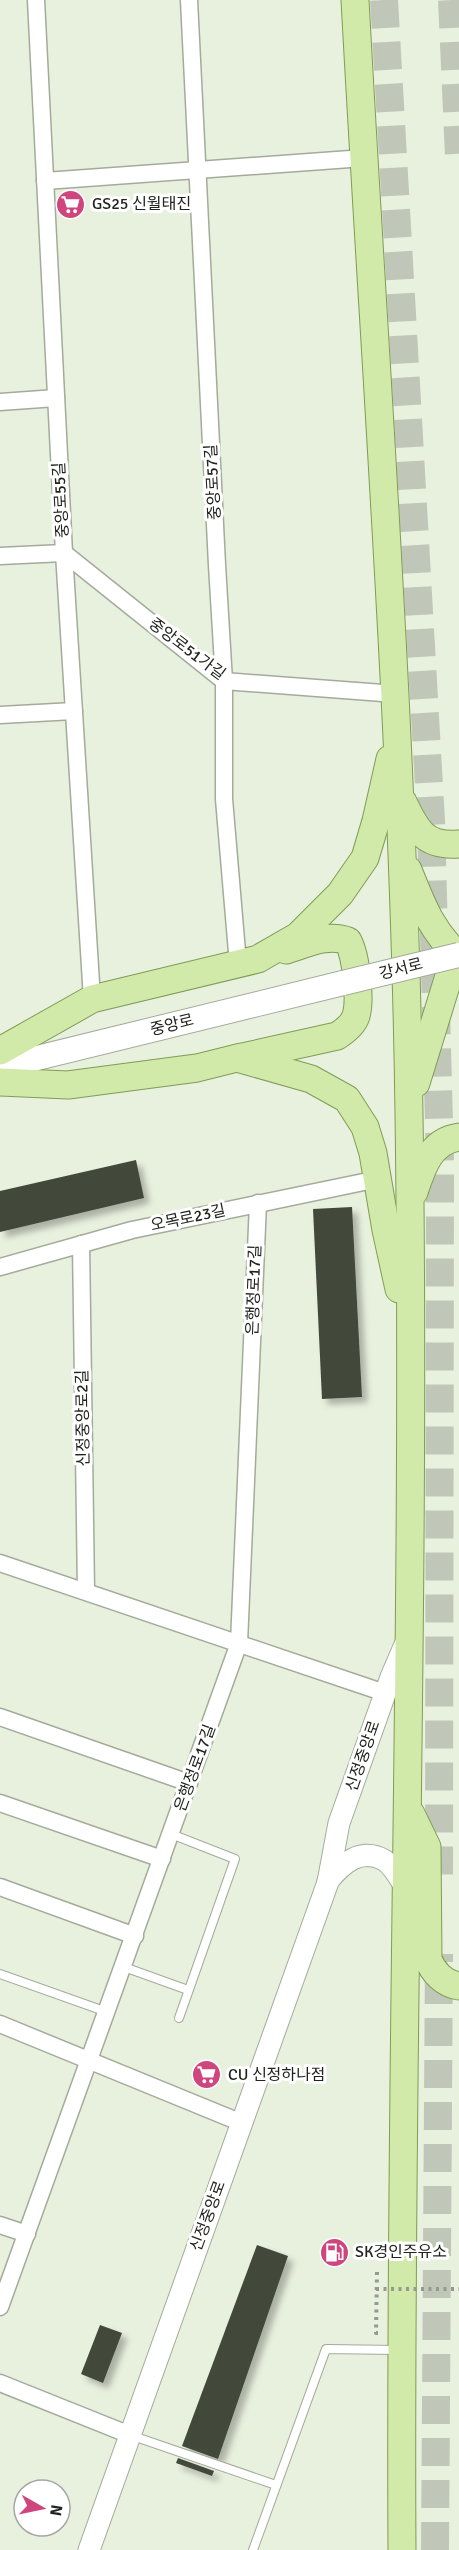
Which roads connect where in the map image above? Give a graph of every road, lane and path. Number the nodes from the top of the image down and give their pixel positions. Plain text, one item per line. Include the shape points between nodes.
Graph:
1 (36, 0) edge
2 (189, 0) edge
3 (355, 0) edge
4 (364, 158) junction
5 (198, 171) junction
6 (45, 181) junction
7 (56, 398) junction
8 (0, 402) edge
9 (64, 552) junction
10 (0, 556) edge
11 (224, 681) junction
12 (396, 694) junction
13 (74, 711) junction
14 (0, 715) edge
15 (398, 722) junction
16 (401, 799) junction
17 (459, 844) edge
18 (402, 855) junction
19 (459, 955) edge
20 (248, 962) junction
21 (344, 983) joint
22 (92, 999) junction
23 (0, 1051) edge
24 (237, 1058) junction
25 (0, 1067) edge
26 (0, 1082) edge
27 (409, 1110) junction
28 (459, 1137) edge
29 (378, 1179) junction
30 (258, 1203) junction
31 (410, 1205) junction
32 (81, 1244) junction
33 (0, 1267) edge
34 (411, 1339) junction
35 (0, 1563) edge
36 (86, 1592) junction
37 (410, 1633) junction
38 (239, 1643) junction
39 (385, 1693) junction
40 (0, 1717) edge
41 (189, 1783) junction
42 (0, 1803) edge
43 (408, 1808) junction
44 (171, 1834) junction
45 (162, 1859) junction
46 (328, 1882) junction
47 (0, 1887) edge
48 (407, 1890) junction
49 (135, 1936) junction
50 (124, 1967) junction
51 (0, 1974) edge
52 (459, 1986) edge
53 (188, 1990) junction
54 (108, 2012) junction
55 (179, 2018) dead end
56 (0, 2024) edge
57 (91, 2060) junction
58 (242, 2123) junction
59 (0, 2225) edge
60 (27, 2235) junction
61 (376, 2289) dead end
62 (459, 2289) edge
63 (0, 2307) edge
64 (401, 2350) junction
65 (0, 2383) edge
66 (130, 2435) junction
67 (276, 2485) junction
68 (88, 2550) edge
69 (253, 2550) edge
70 (402, 2550) edge

1 - 6 street, 중앙로55길
2 - 5 street, 중앙로57길
3 - 4 main road
4 - 5 street
4 - 12 main road
5 - 6 street
5 - 11 street, 중앙로57길
6 - 7 street, 중앙로55길
7 - 8 street
7 - 9 street, 중앙로55길
9 - 10 street
9 - 11 street, 중앙로51가길
9 - 13 street, 중앙로55길
11 - 12 street, 중앙로51가길
11 - 20 street, 중앙로57길 via 224,799
12 - 15 main road
13 - 14 street
13 - 22 street, 중앙로55길
15 - 16 main road
15 - 20 main road via 365,858 340,894 298,936
16 - 17 main road via 415,828 428,840
16 - 18 main road
18 - 19 main road via 440,938
18 - 27 main road
19 - 21 main road, 강서로, bridge
19 - 27 main road via 431,1032
20 - 22 main road
20 - 24 main road via 339,937 348,941 354,951 358,1005 356,1017 337,1036
21 - 25 main road, 중앙로
22 - 23 main road
24 - 26 main road via 197,1068 68,1086
24 - 29 main road via 311,1079 347,1099 365,1127
27 - 31 main road
28 - 31 main road via 432,1151
29 - 30 street, 오목로23길
29 - 34 main road
30 - 32 street, 오목로23길
30 - 38 street, 은행정로17길
31 - 34 main road
32 - 33 street, 오목로23길
32 - 36 street, 신정중앙로2길
34 - 37 main road
35 - 36 street
36 - 38 street
37 - 39 street, 신정중앙로
37 - 43 main road
38 - 39 street
38 - 41 street, 은행정로17길
39 - 46 street, 신정중앙로 via 339,1823
40 - 41 street
41 - 44 street, 은행정로17길
42 - 45 street
43 - 48 main road
43 - 52 main road via 427,1847 428,1959 433,1972
44 - 45 street, 은행정로17길
44 - 53 lane via 235,1859
45 - 49 street, 은행정로17길
46 - 48 street, 신정중앙로 via 342,1864 368,1856 384,1860
46 - 58 street, 신정중앙로
47 - 49 street
48 - 64 main road
49 - 50 street, 은행정로17길
50 - 53 lane
50 - 54 street, 은행정로17길
51 - 54 lane
53 - 55 lane
54 - 57 street, 은행정로17길
56 - 57 street
57 - 58 street
57 - 60 street, 은행정로17길
58 - 66 street, 신정중앙로
59 - 60 street
60 - 63 street, 은행정로17길
61 - 62 path, bridge
64 - 67 lane via 326,2349
64 - 70 main road
65 - 66 street
66 - 67 lane
66 - 68 street, 신정중앙로
67 - 69 lane

